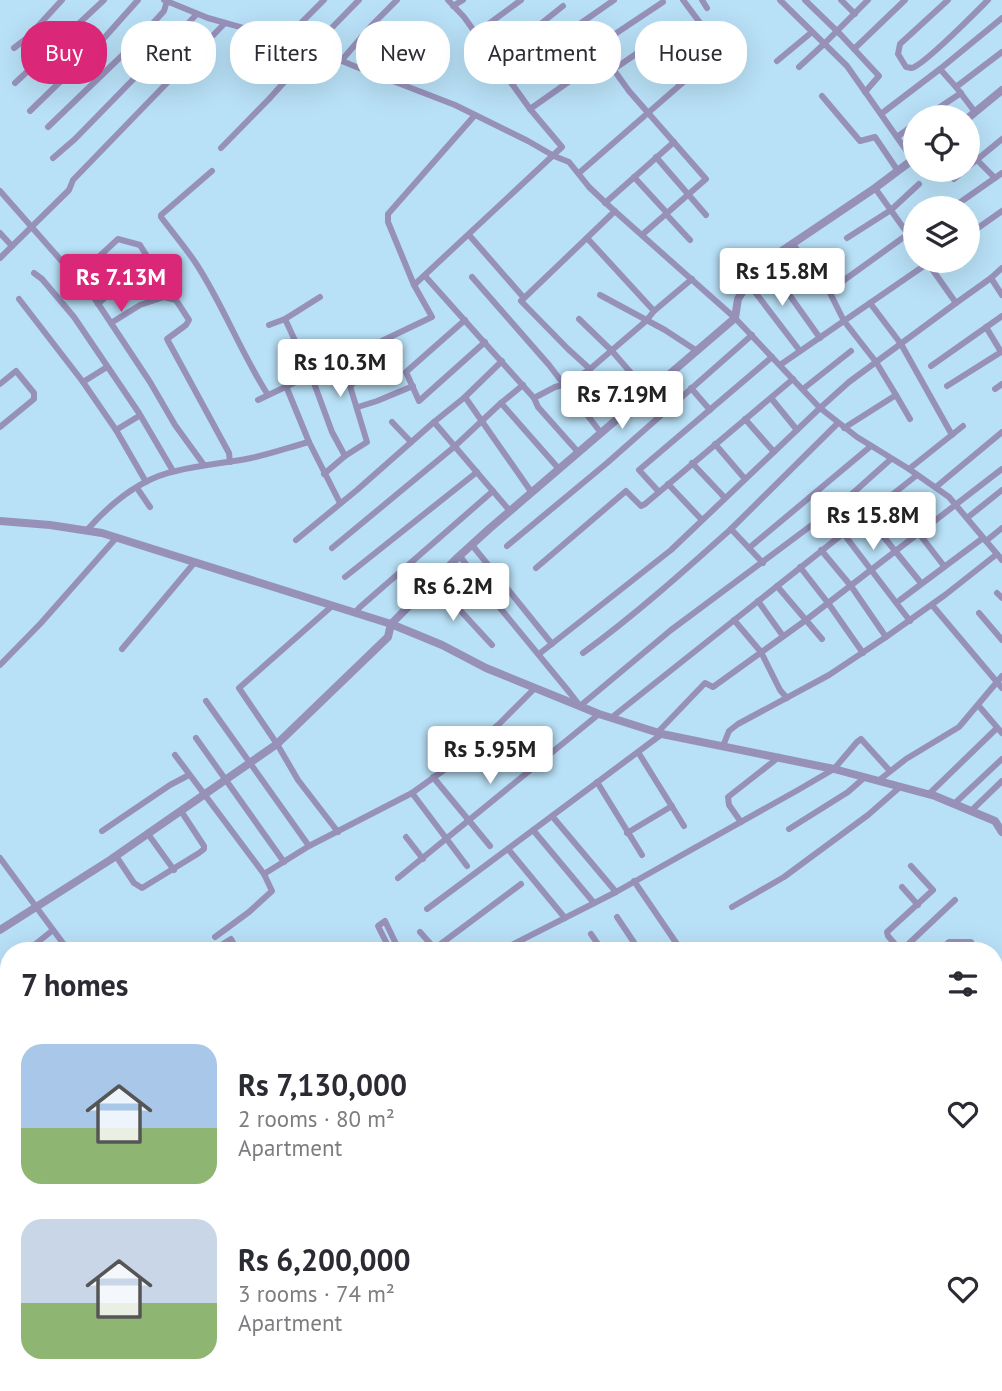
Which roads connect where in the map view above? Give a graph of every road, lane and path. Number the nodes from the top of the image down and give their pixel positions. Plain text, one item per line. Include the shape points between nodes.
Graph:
1 (62, 0) edge
2 (104, 0) edge
3 (138, 0) edge
4 (166, 0) edge
5 (324, 0) edge
6 (359, 0) edge
7 (397, 0) edge
8 (448, 0) edge
9 (463, 0) edge
10 (521, 0) edge
11 (614, 0) edge
12 (694, 0) edge
13 (702, 0) edge
14 (780, 0) edge
15 (805, 0) edge
16 (841, 0) edge
17 (868, 0) edge
18 (905, 0) edge
19 (948, 0) edge
20 (988, 0) edge
21 (663, 2) dead end
22 (685, 2) edge
23 (453, 6) junction
24 (562, 6) dead end
25 (707, 8) dead end
26 (197, 14) junction
27 (855, 14) junction
28 (1002, 18) edge
29 (155, 21) edge
30 (190, 21) edge
31 (304, 21) edge
32 (338, 21) edge
33 (465, 21) edge
34 (493, 21) edge
35 (544, 21) edge
36 (584, 21) edge
37 (225, 23) junction
38 (230, 24) edge
39 (621, 30) edge
40 (837, 31) junction
41 (812, 32) junction
42 (824, 44) junction
43 (14, 48) dead end
44 (855, 50) junction
45 (1002, 52) edge
46 (121, 55) edge
47 (342, 60) edge
48 (342, 61) edge
49 (777, 61) dead end
50 (843, 63) junction
51 (799, 67) dead end
52 (940, 69) junction
53 (621, 78) edge
54 (15, 83) dead end
55 (129, 84) edge
56 (284, 84) edge
57 (565, 84) edge
58 (512, 85) edge
59 (958, 90) junction
60 (1002, 90) edge
61 (865, 92) junction
62 (822, 96) dead end
63 (940, 105) edge
64 (966, 105) edge
65 (530, 108) junction
66 (980, 108) edge
67 (30, 111) dead end
68 (649, 114) junction
69 (881, 114) junction
70 (475, 115) junction
71 (48, 127) dead end
72 (903, 133) edge
73 (897, 137) junction
74 (1002, 139) edge
75 (674, 142) junction
76 (903, 145) edge
77 (562, 147) junction
78 (221, 148) dead end
79 (554, 156) junction
80 (656, 157) junction
81 (980, 157) edge
82 (53, 158) dead end
83 (569, 162) junction
84 (980, 164) edge
85 (903, 167) edge
86 (898, 170) junction
87 (212, 171) dead end
88 (579, 173) junction
89 (1002, 173) edge
90 (634, 177) junction
91 (995, 178) junction
92 (919, 184) dead end
93 (875, 188) junction
94 (0, 191) edge
95 (688, 195) junction
96 (969, 196) edge
97 (605, 203) junction
98 (891, 210) junction
99 (615, 211) junction
100 (1002, 211) edge
101 (667, 213) junction
102 (706, 215) dead end
103 (903, 226) edge
104 (980, 227) edge
105 (31, 228) junction
106 (0, 233) edge
107 (643, 234) junction
108 (469, 235) junction
109 (903, 237) edge
110 (587, 238) junction
111 (847, 238) dead end
112 (690, 240) dead end
113 (792, 243) junction
114 (12, 246) junction
115 (0, 258) edge
116 (763, 263) junction
117 (730, 267) dead end
118 (1002, 268) edge
119 (34, 273) dead end
120 (912, 273) edge
121 (936, 273) edge
122 (425, 276) junction
123 (472, 277) dead end
124 (76, 278) junction
125 (991, 278) junction
126 (692, 279) junction
127 (748, 283) junction
128 (414, 285) junction
129 (829, 292) junction
130 (600, 295) dead end
131 (1002, 295) edge
132 (320, 297) dead end
133 (524, 298) junction
134 (19, 299) dead end
135 (870, 303) junction
136 (956, 303) junction
137 (98, 304) junction
138 (654, 311) junction
139 (1002, 316) edge
140 (285, 318) junction
141 (579, 318) dead end
142 (735, 318) junction
143 (465, 320) junction
144 (646, 321) junction
145 (844, 321) junction
146 (111, 323) junction
147 (269, 325) dead end
148 (986, 327) junction
149 (752, 335) junction
150 (820, 338) junction
151 (485, 342) junction
152 (901, 344) junction
153 (612, 351) junction
154 (697, 351) junction
155 (800, 351) junction
156 (851, 351) dead end
157 (772, 357) junction
158 (502, 361) junction
159 (876, 362) junction
160 (399, 363) dead end
161 (780, 365) junction
162 (931, 366) dead end
163 (107, 367) junction
164 (590, 369) junction
165 (311, 375) junction
166 (793, 379) junction
167 (638, 381) dead end
168 (83, 382) junction
169 (0, 384) edge
170 (1002, 384) edge
171 (523, 385) junction
172 (563, 385) junction
173 (286, 386) junction
174 (413, 386) junction
175 (947, 386) dead end
176 (691, 388) junction
177 (803, 389) junction
178 (995, 389) dead end
179 (268, 395) junction
180 (896, 395) junction
181 (465, 397) junction
182 (534, 398) junction
183 (771, 398) junction
184 (258, 400) dead end
185 (419, 401) junction
186 (500, 403) junction
187 (358, 407) junction
188 (820, 408) junction
189 (425, 409) dead end
190 (710, 410) junction
191 (139, 416) junction
192 (745, 419) junction
193 (910, 419) dead end
194 (481, 421) junction
195 (391, 422) dead end
196 (434, 422) junction
197 (841, 426) junction
198 (963, 426) dead end
199 (0, 428) edge
200 (116, 430) junction
201 (797, 430) junction
202 (1002, 432) edge
203 (601, 433) junction
204 (952, 435) junction
205 (309, 442) junction
206 (411, 442) junction
207 (715, 444) junction
208 (871, 446) junction
209 (454, 447) junction
210 (774, 452) junction
211 (578, 453) junction
212 (345, 456) junction
213 (891, 458) junction
214 (230, 462) junction
215 (692, 463) junction
216 (204, 465) junction
217 (559, 469) junction
218 (909, 469) junction
219 (1002, 469) edge
220 (173, 471) junction
221 (477, 472) junction
222 (324, 474) junction
223 (917, 475) junction
224 (745, 479) junction
225 (146, 482) junction
226 (668, 484) junction
227 (137, 488) junction
228 (936, 488) junction
229 (1002, 490) edge
230 (493, 491) junction
231 (531, 492) junction
232 (659, 492) junction
233 (890, 496) junction
234 (725, 498) junction
235 (340, 503) junction
236 (956, 505) junction
237 (150, 508) dead end
238 (510, 511) junction
239 (866, 515) junction
240 (967, 518) junction
241 (702, 520) junction
242 (0, 521) edge
243 (1002, 528) edge
244 (731, 529) junction
245 (87, 530) junction
246 (843, 533) junction
247 (919, 533) junction
248 (117, 537) junction
249 (984, 539) junction
250 (296, 540) dead end
251 (472, 545) junction
252 (507, 546) dead end
253 (332, 548) dead end
254 (749, 548) junction
255 (821, 551) junction
256 (896, 551) junction
257 (460, 556) junction
258 (1000, 557) edge
259 (195, 562) junction
260 (762, 563) junction
261 (944, 566) junction
262 (800, 567) junction
263 (536, 568) dead end
264 (871, 570) junction
265 (345, 577) dead end
266 (433, 582) junction
267 (921, 583) junction
268 (777, 586) junction
269 (850, 586) junction
270 (900, 600) dead end
271 (758, 601) junction
272 (828, 603) junction
273 (932, 604) junction
274 (332, 606) junction
275 (355, 613) junction
276 (979, 613) dead end
277 (734, 620) junction
278 (806, 620) junction
279 (909, 621) junction
280 (391, 624) junction
281 (783, 636) junction
282 (886, 637) junction
283 (822, 639) dead end
284 (1002, 640) edge
285 (552, 644) junction
286 (492, 645) dead end
287 (122, 649) dead end
288 (761, 652) junction
289 (583, 653) dead end
290 (863, 653) junction
291 (539, 654) junction
292 (0, 665) edge
293 (1000, 682) edge
294 (535, 688) junction
295 (787, 698) junction
296 (206, 701) dead end
297 (978, 705) junction
298 (580, 706) junction
299 (599, 714) junction
300 (611, 718) junction
301 (999, 730) edge
302 (660, 733) junction
303 (196, 738) dead end
304 (277, 744) junction
305 (723, 746) junction
306 (638, 752) junction
307 (176, 755) dead end
308 (779, 757) junction
309 (1002, 759) edge
310 (250, 763) junction
311 (834, 769) junction
312 (890, 771) junction
313 (189, 775) junction
314 (433, 777) junction
315 (865, 777) junction
316 (226, 780) junction
317 (878, 781) junction
318 (1002, 781) edge
319 (597, 782) junction
320 (900, 787) junction
321 (412, 793) junction
322 (205, 794) junction
323 (929, 794) junction
324 (954, 804) junction
325 (671, 806) junction
326 (181, 811) junction
327 (971, 811) junction
328 (552, 816) junction
329 (999, 818) edge
330 (469, 820) junction
331 (741, 822) junction
332 (684, 826) dead end
333 (789, 829) dead end
334 (533, 830) junction
335 (102, 831) dead end
336 (338, 832) junction
337 (1002, 832) edge
338 (627, 833) junction
339 (148, 834) junction
340 (406, 837) dead end
341 (446, 839) junction
342 (309, 846) junction
343 (490, 846) dead end
344 (508, 849) junction
345 (642, 855) dead end
346 (116, 856) junction
347 (0, 858) edge
348 (424, 859) junction
349 (284, 862) junction
350 (467, 866) dead end
351 (911, 866) dead end
352 (174, 870) junction
353 (264, 874) junction
354 (398, 878) dead end
355 (634, 881) junction
356 (521, 884) dead end
357 (902, 887) dead end
358 (616, 892) junction
359 (955, 900) dead end
360 (594, 903) junction
361 (918, 905) junction
362 (732, 907) dead end
363 (36, 908) junction
364 (427, 909) dead end
365 (617, 917) dead end
366 (565, 918) junction
367 (0, 930) edge
368 (52, 930) junction
369 (420, 932) dead end
370 (591, 934) dead end
371 (215, 937) dead end
372 (38, 942) edge
373 (62, 942) edge
374 (386, 942) edge
375 (395, 942) edge
376 (429, 942) edge
377 (444, 942) edge
378 (518, 942) edge
379 (596, 942) edge
380 (634, 942) edge
381 (673, 942) edge
382 (894, 942) edge
383 (910, 942) edge
384 (949, 942) edge
385 (971, 942) edge

1 - 43 street
2 - 54 street
3 - 67 street
4 - 26 street
4 - 29 street
5 - 31 street
6 - 32 street
7 - 47 street
8 - 23 street
9 - 23 street
10 - 34 street
11 - 36 street
12 - 22 street
13 - 25 street
14 - 41 street
15 - 40 street
16 - 27 street
17 - 27 street
18 - 44 street
19 - 20 street via 900,44 898,54 906,67 921,62
21 - 39 street
22 - 68 street via 715,39 719,51
23 - 33 street
24 - 35 street
26 - 30 street
26 - 37 street
27 - 40 street
28 - 52 street
37 - 38 street
37 - 105 street
40 - 42 street
40 - 44 street
41 - 42 street
41 - 49 street
42 - 50 street
42 - 51 street
44 - 50 street
44 - 61 street via 879,76
45 - 59 street
46 - 71 street
48 - 70 street
50 - 61 street
52 - 59 street
52 - 69 street
53 - 68 street
55 - 82 street
56 - 78 street
57 - 65 street
58 - 65 street
59 - 63 street
59 - 64 street
60 - 66 street
61 - 69 street
62 - 86 street via 860,141 875,137
65 - 77 street
68 - 75 street
68 - 88 street
69 - 73 street
70 - 79 street
70 - 128 street via 388,214
72 - 73 street
73 - 76 street
74 - 81 street
75 - 80 street
75 - 95 street via 706,179
77 - 79 street
77 - 83 street
79 - 83 street
79 - 108 street
80 - 90 street
80 - 95 street
83 - 88 street
84 - 91 street
85 - 86 street
86 - 93 street
87 - 179 street via 161,217 199,267
88 - 97 street
89 - 91 street
90 - 97 street
90 - 101 street
91 - 96 street
92 - 98 street
93 - 98 street
93 - 113 street
94 - 105 street
95 - 101 street
95 - 102 street
97 - 99 street
98 - 103 street
98 - 111 street
99 - 107 street
99 - 110 street
100 - 104 street
101 - 107 street
101 - 112 street
105 - 114 street
105 - 124 street
106 - 114 street
107 - 126 street
108 - 122 street
108 - 133 street
109 - 129 street
110 - 133 street
110 - 138 street
113 - 116 street
113 - 129 street
114 - 115 street
116 - 127 street
116 - 150 street
117 - 127 street
118 - 125 street
119 - 163 street via 74,317
120 - 135 street
121 - 136 street
122 - 128 street
122 - 143 street
123 - 172 street
124 - 137 street
124 - 137 street via 118,239 140,245 148,258
125 - 131 street
125 - 136 street
126 - 138 street
126 - 142 street
127 - 142 street via 738,299
127 - 155 street
128 - 165 street via 432,317
129 - 145 street
130 - 144 street
132 - 140 street
133 - 164 street via 521,301
134 - 168 street
135 - 145 street
135 - 152 street
136 - 152 street
137 - 146 street
138 - 144 street
139 - 148 street
140 - 147 street
140 - 165 street
141 - 153 street
142 - 149 street
142 - 154 street
143 - 151 street
143 - 174 street via 406,372
144 - 153 street
144 - 154 street
145 - 150 street
145 - 159 street
146 - 214 street via 139,305 164,297 176,300 189,320 167,339
146 - 216 street
148 - 162 street
148 - 175 street via 1001,352
149 - 157 street
149 - 176 street
150 - 155 street
151 - 158 street
151 - 185 street
152 - 159 street
152 - 204 street
153 - 164 street
153 - 167 street
154 - 203 street
155 - 161 street
156 - 177 street
157 - 161 street
157 - 190 street
158 - 171 street
158 - 181 street
159 - 180 street
159 - 188 street
160 - 187 street via 350,386
161 - 166 street
163 - 168 street
163 - 191 street
164 - 172 street
165 - 173 street
165 - 212 street
166 - 177 street
166 - 183 street
168 - 200 street
169 - 199 street via 16,371 34,393 34,399
170 - 178 street
171 - 182 street
171 - 186 street
172 - 182 street
172 - 203 street
173 - 179 street
173 - 205 street
174 - 185 street
174 - 187 street
176 - 190 street
176 - 252 street
177 - 188 street
179 - 184 street
180 - 193 street
180 - 197 street
181 - 194 street
181 - 196 street
182 - 211 street
183 - 192 street
183 - 201 street
185 - 189 street
186 - 194 street
186 - 217 street
187 - 212 street via 367,442
188 - 197 street
188 - 201 street
190 - 232 street via 639,470
191 - 200 street
191 - 220 street
192 - 207 street
192 - 210 street
194 - 209 street
194 - 231 street
195 - 206 street
196 - 206 street
196 - 209 street
197 - 208 street
197 - 244 street
198 - 204 street
200 - 225 street
201 - 210 street
202 - 228 street
203 - 211 street
204 - 218 street
205 - 214 street
205 - 222 street
206 - 235 street
207 - 215 street
207 - 224 street
208 - 213 street
208 - 254 street
209 - 221 street
209 - 253 street
210 - 224 street
211 - 217 street
212 - 222 street
213 - 218 street
213 - 260 street via 844,502
214 - 216 street
215 - 226 street
215 - 234 street
216 - 220 street
217 - 231 street
218 - 223 street
219 - 236 street
220 - 225 street
221 - 230 street
221 - 265 street
222 - 235 street
223 - 228 street
223 - 233 street
224 - 234 street
225 - 227 street
226 - 232 street
226 - 241 street
227 - 237 street
227 - 245 street
228 - 236 street
229 - 240 street
230 - 238 street
230 - 275 street
231 - 238 street
232 - 263 street via 641,506 626,491
233 - 239 street
233 - 247 street
234 - 241 street
235 - 250 street
236 - 240 street
236 - 247 street
238 - 251 street
239 - 246 street
239 - 256 street
240 - 249 street
241 - 285 street
242 - 245 street
243 - 249 street
244 - 254 street
244 - 289 street
245 - 248 street
246 - 255 street
246 - 264 street
247 - 256 street
247 - 261 street
248 - 259 street
248 - 292 street
249 - 258 street
249 - 261 street
251 - 257 street
251 - 285 street
254 - 260 street
255 - 262 street
255 - 269 street
256 - 264 street
256 - 267 street
257 - 266 street
257 - 291 street
258 - 273 street
259 - 274 street
259 - 287 street
260 - 298 street via 671,630
261 - 267 street
262 - 268 street
262 - 272 street
264 - 269 street
264 - 279 street
266 - 280 street
266 - 286 street
267 - 270 street
268 - 271 street
268 - 278 street
269 - 272 street
269 - 282 street
271 - 277 street
271 - 281 street
272 - 278 street
272 - 290 street
273 - 279 street
273 - 293 street
274 - 275 street
274 - 304 street via 239,688
275 - 280 street
276 - 284 street
277 - 288 street
277 - 300 street
278 - 281 street
278 - 283 street
279 - 282 street
280 - 294 street
280 - 304 street via 388,637
281 - 288 street
282 - 290 street
285 - 291 street
288 - 295 street
288 - 302 street via 713,687 705,683
290 - 295 street
291 - 298 street
293 - 297 street
294 - 298 street
294 - 314 street
295 - 305 street via 738,724
296 - 310 street
297 - 301 street
297 - 312 street via 959,727
298 - 299 street
299 - 300 street
299 - 330 street
300 - 302 street
301 - 323 street
302 - 305 street
302 - 306 street
303 - 316 street
304 - 310 street
304 - 336 street
305 - 308 street
306 - 319 street
306 - 325 street
307 - 313 street
308 - 311 street
308 - 331 street via 728,797
309 - 324 street
310 - 316 street
310 - 342 street
311 - 312 street via 861,739
311 - 315 street
311 - 331 street
312 - 317 street
313 - 322 street
313 - 335 street
314 - 321 street
314 - 330 street
315 - 317 street
315 - 333 street
316 - 322 street
316 - 349 street
317 - 320 street
318 - 327 street
319 - 328 street
319 - 338 street
320 - 323 street
320 - 362 street via 784,877
321 - 336 street
321 - 341 street
322 - 326 street
322 - 353 street
323 - 324 street
324 - 327 street
325 - 332 street
325 - 338 street
326 - 339 street
326 - 352 street via 204,849
327 - 329 street
328 - 334 street
328 - 358 street
329 - 337 street
330 - 341 street
330 - 343 street
331 - 355 street
334 - 344 street
334 - 360 street
336 - 342 street
338 - 345 street
339 - 346 street
339 - 352 street
340 - 348 street
341 - 348 street
341 - 350 street
342 - 349 street
344 - 364 street
344 - 366 street
346 - 352 street via 142,888
346 - 363 street
347 - 363 street
348 - 354 street
349 - 353 street
351 - 361 street via 933,890
353 - 371 street via 272,891
355 - 358 street
355 - 381 street
356 - 377 street
357 - 361 street
358 - 360 street
359 - 383 street
360 - 366 street
361 - 382 street via 887,932
363 - 367 street
363 - 368 street
365 - 380 street
366 - 378 street
368 - 372 street
368 - 373 street
369 - 376 street
370 - 379 street
374 - 375 street via 378,926 385,921
384 - 385 street

